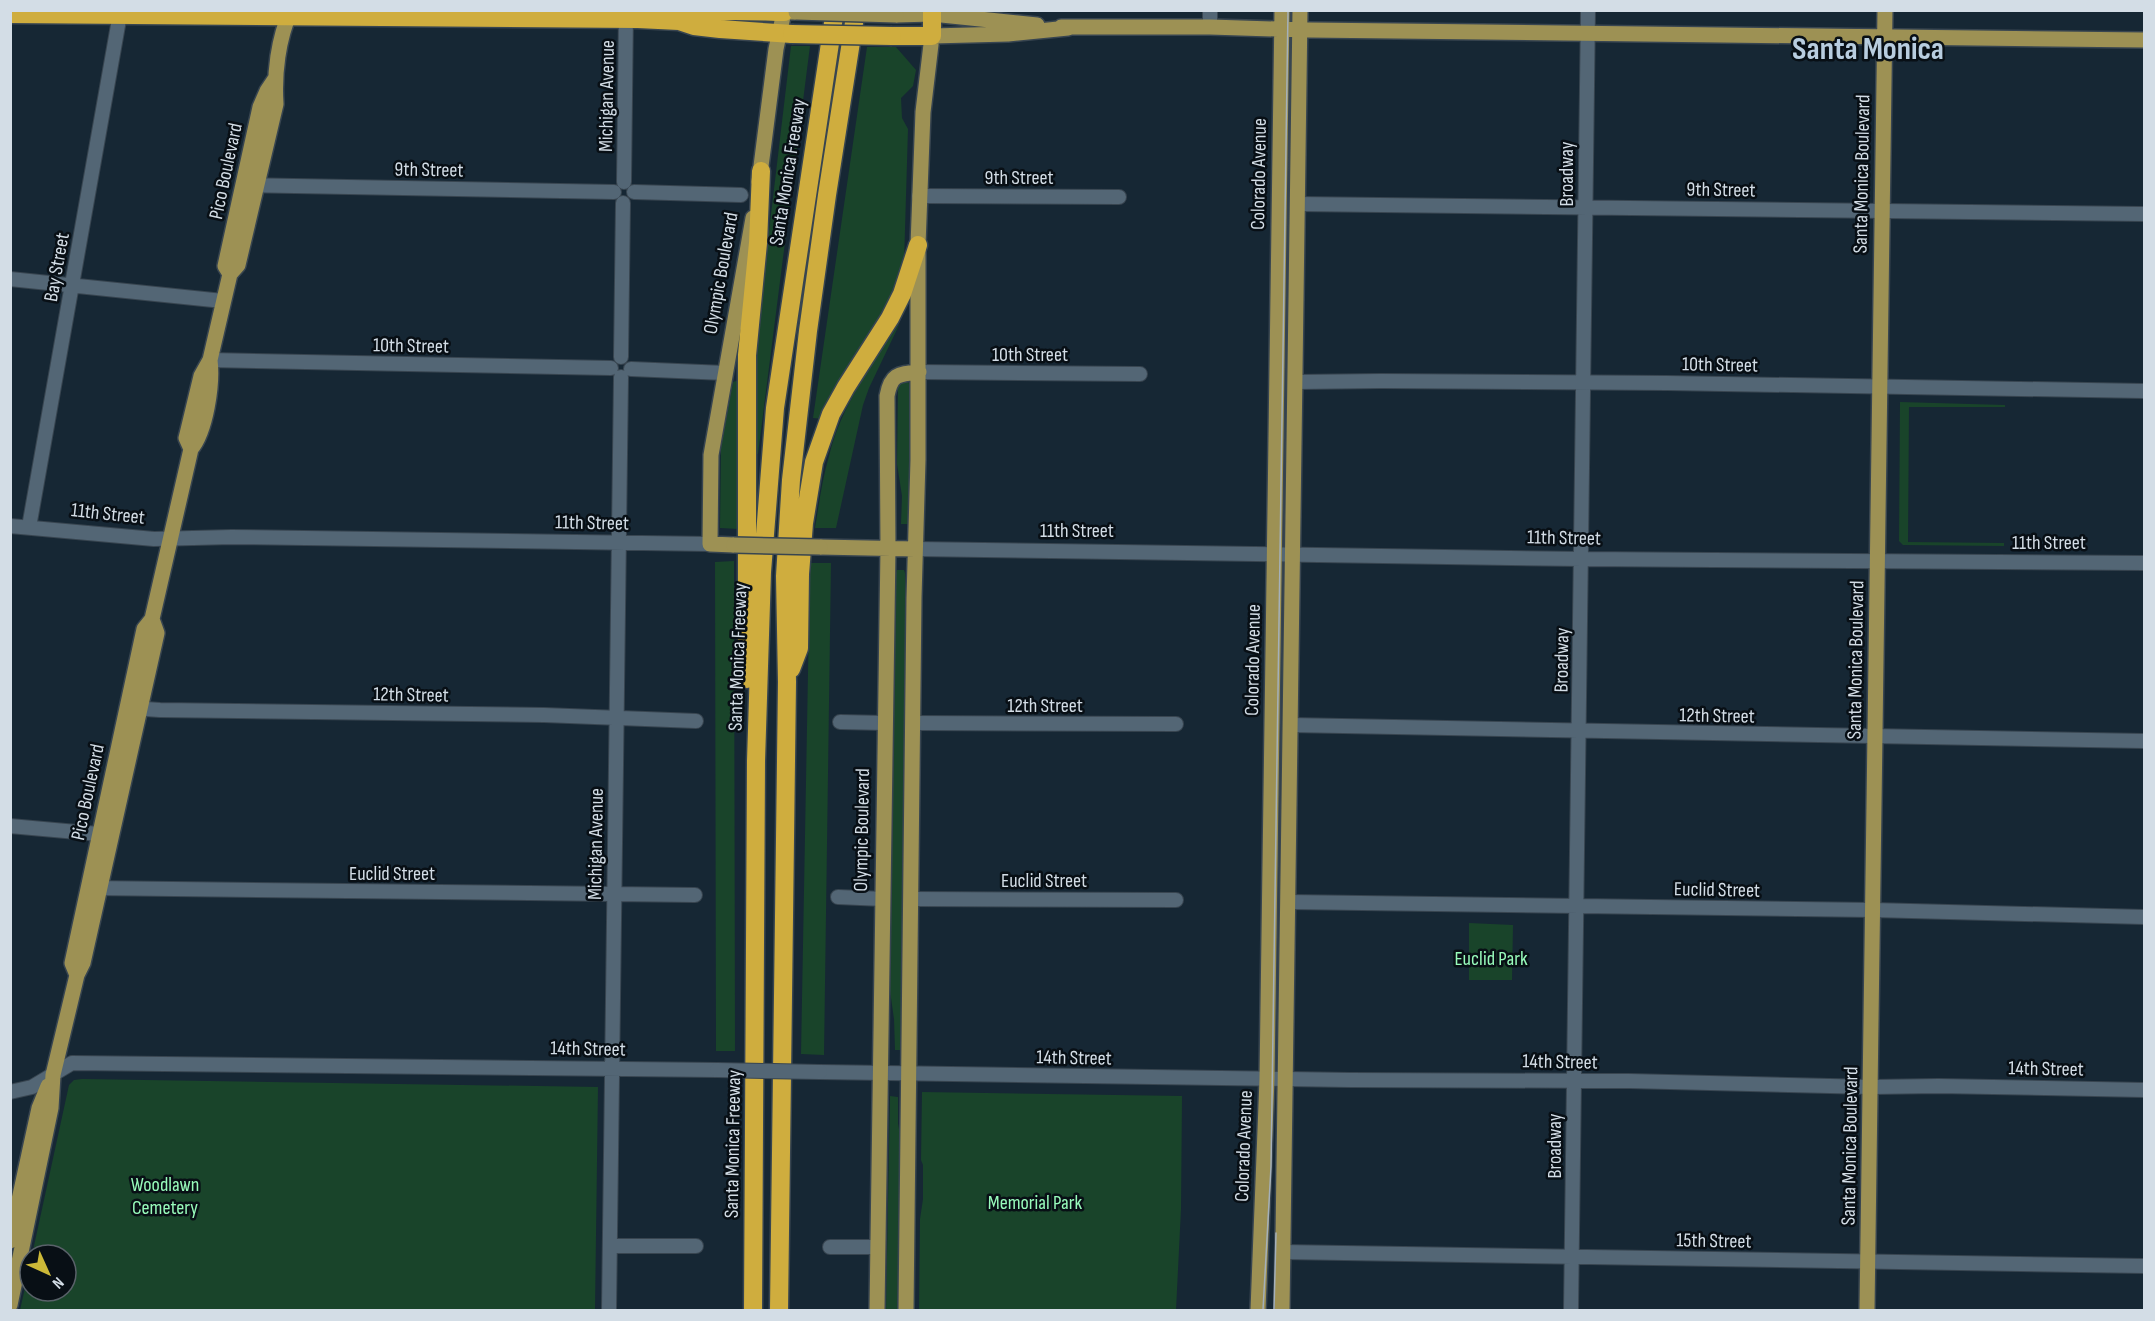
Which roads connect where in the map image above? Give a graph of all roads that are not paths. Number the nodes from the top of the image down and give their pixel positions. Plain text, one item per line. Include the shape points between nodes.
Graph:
1 (823, 10) edge
2 (835, 10) edge
3 (856, 10) edge
4 (1210, 10) edge
5 (1282, 10) edge
6 (1300, 10) edge
7 (1588, 10) edge
8 (1885, 10) edge
9 (289, 12) edge
10 (788, 12) edge
11 (932, 12) edge
12 (132, 13) edge
13 (10, 14) edge
14 (626, 15) edge
15 (678, 21) junction
16 (1210, 27) junction
17 (1068, 28) junction
18 (1282, 29) junction
19 (1300, 30) junction
20 (1588, 33) junction
21 (786, 34) junction
22 (932, 36) junction
23 (1885, 37) junction
24 (2145, 40) edge
25 (810, 170) junction
26 (761, 171) junction
27 (250, 185) junction
28 (629, 187) junction
29 (741, 195) dead end
30 (919, 196) junction
31 (1119, 197) dead end
32 (618, 198) junction
33 (1297, 204) junction
34 (1586, 206) junction
35 (1884, 211) junction
36 (2145, 214) edge
37 (918, 245) junction
38 (10, 279) edge
39 (72, 285) junction
40 (223, 301) junction
41 (210, 360) junction
42 (621, 371) junction
43 (919, 372) junction
44 (725, 373) junction
45 (1140, 374) dead end
46 (1295, 382) junction
47 (1584, 384) junction
48 (1879, 386) junction
49 (2145, 391) edge
50 (29, 527) junction
51 (11, 528) edge
52 (172, 539) junction
53 (619, 544) junction
54 (710, 544) junction
55 (888, 548) junction
56 (915, 549) junction
57 (1274, 554) junction
58 (1293, 554) junction
59 (1582, 559) junction
60 (1877, 561) junction
61 (2145, 563) edge
62 (787, 682) junction
63 (133, 708) junction
64 (616, 718) junction
65 (696, 721) dead end
66 (840, 722) dead end
67 (885, 723) junction
68 (913, 723) junction
69 (1176, 724) dead end
70 (1290, 725) junction
71 (1579, 732) junction
72 (1875, 735) junction
73 (2145, 741) edge
74 (756, 761) junction
75 (10, 826) edge
76 (106, 835) junction
77 (94, 888) junction
78 (614, 894) junction
79 (695, 895) dead end
80 (838, 897) dead end
81 (910, 898) junction
82 (883, 899) junction
83 (1176, 900) dead end
84 (1288, 902) junction
85 (1577, 906) junction
86 (1873, 910) junction
87 (2145, 917) edge
88 (612, 1068) junction
89 (879, 1073) junction
90 (907, 1074) junction
91 (53, 1075) junction
92 (1267, 1079) junction
93 (1285, 1079) junction
94 (1573, 1081) junction
95 (1871, 1087) junction
96 (2145, 1090) edge
97 (10, 1092) edge
98 (22, 1220) junction
99 (10, 1241) edge
100 (610, 1246) junction
101 (696, 1246) dead end
102 (830, 1247) dead end
103 (878, 1247) junction
104 (1283, 1252) junction
105 (1572, 1258) junction
106 (1868, 1262) junction
107 (2145, 1266) edge
108 (13, 1286) edge
109 (10, 1305) edge
110 (609, 1311) edge
111 (753, 1311) edge
112 (779, 1311) edge
113 (877, 1311) edge
114 (906, 1311) edge
115 (1258, 1311) edge
116 (1282, 1311) edge
117 (1571, 1311) edge
118 (1868, 1311) edge

1 - 25 highway
2 - 25 highway, Santa Monica Freeway
3 - 62 highway via 809,320 791,480 785,576
4 - 16 street
5 - 18 main road, Colorado Avenue
6 - 19 main road, Colorado Avenue
7 - 20 street, Broadway
8 - 23 main road, Santa Monica Boulevard
9 - 12 highway
9 - 14 highway
9 - 27 main road, Pico Boulevard via 275,80 260,107
10 - 11 main road, bridge
10 - 15 highway via 708,13
10 - 21 main road, Olympic Boulevard
11 - 17 main road
11 - 22 highway
12 - 13 highway
12 - 39 street, Bay Street
14 - 15 highway
14 - 28 street, Michigan Avenue
15 - 21 highway
16 - 17 main road
16 - 18 main road
17 - 22 main road
18 - 19 main road
18 - 57 main road, Colorado Avenue
19 - 20 main road
19 - 33 main road, Colorado Avenue
20 - 23 main road
20 - 34 street, Broadway
21 - 22 highway, bridge
21 - 26 main road, Olympic Boulevard
22 - 30 main road
23 - 24 main road
23 - 35 main road, Santa Monica Boulevard
25 - 74 highway, Santa Monica Freeway via 775,408 762,572
26 - 44 main road, Olympic Boulevard
26 - 74 highway via 747,355 746,462 747,708
27 - 32 street, 9th Street
27 - 40 main road, Pico Boulevard via 225,266 230,274
28 - 29 street
28 - 32 street via 616,186
30 - 31 street, 9th Street
30 - 37 main road
32 - 42 street via 621,357 613,361
33 - 34 street, 9th Street
33 - 46 main road, Colorado Avenue
34 - 35 street, 9th Street
34 - 47 street, Broadway
35 - 36 street, 9th Street
35 - 48 main road, Santa Monica Boulevard
37 - 43 main road
37 - 62 highway via 902,294 831,414 814,462 801,564 799,648
38 - 39 street
39 - 40 street
39 - 50 street, Bay Street
40 - 41 main road, Pico Boulevard
41 - 42 street, 10th Street
41 - 52 main road, Pico Boulevard via 212,377 199,440 191,449
42 - 44 street, 10th Street
42 - 53 street, Michigan Avenue
43 - 45 street, 10th Street
43 - 55 main road, Olympic Boulevard via 896,376 887,396
43 - 56 main road
44 - 54 main road, Olympic Boulevard via 711,455
46 - 47 street, 10th Street
46 - 58 main road, Colorado Avenue
47 - 48 street, 10th Street
47 - 59 street, Broadway
48 - 49 street, 10th Street
48 - 60 main road, Santa Monica Boulevard
50 - 51 street, 11th Street
50 - 52 street, 11th Street
52 - 53 street, 11th Street
52 - 63 main road, Pico Boulevard via 152,619 157,633
53 - 54 street, 11th Street
53 - 64 street, Michigan Avenue
54 - 55 main road, 11th Street, bridge
55 - 56 main road, 11th Street
55 - 67 main road, Olympic Boulevard
56 - 57 street, 11th Street
56 - 68 main road
57 - 58 street, 11th Street
57 - 92 main road, Colorado Avenue
58 - 59 street, 11th Street
58 - 70 main road, Colorado Avenue
59 - 60 street, 11th Street
59 - 71 street, Broadway
60 - 61 street, 11th Street
60 - 72 main road, Santa Monica Boulevard
62 - 112 highway
63 - 64 street, 12th Street
63 - 76 main road, Pico Boulevard
64 - 65 street, 12th Street
64 - 78 street, Michigan Avenue
66 - 67 street
67 - 82 main road, Olympic Boulevard
68 - 69 street, 12th Street
68 - 81 main road
70 - 71 street, 12th Street
70 - 84 main road, Colorado Avenue
71 - 72 street, 12th Street
71 - 85 street, Broadway
72 - 73 street, 12th Street
72 - 86 main road, Santa Monica Boulevard
74 - 111 highway, Santa Monica Freeway
75 - 76 street
76 - 77 main road, Pico Boulevard
77 - 78 street, Euclid Street
77 - 91 main road, Pico Boulevard via 84,963 77,975
78 - 79 street, Euclid Street
78 - 88 street, Michigan Avenue
80 - 82 street
81 - 83 street, Euclid Street
81 - 90 main road
82 - 89 main road, Olympic Boulevard
84 - 85 street, Euclid Street
84 - 93 main road, Colorado Avenue
85 - 86 street, Euclid Street
85 - 94 street, Broadway
86 - 87 street, Euclid Street
86 - 95 main road, Santa Monica Boulevard
88 - 89 street, 14th Street, bridge
88 - 91 street, 14th Street via 103,1062 72,1063
88 - 100 street, Michigan Avenue
89 - 90 street, 14th Street
89 - 103 main road, Olympic Boulevard
90 - 92 street, 14th Street
90 - 114 main road
91 - 97 street, 14th Street via 32,1087
91 - 98 main road, Pico Boulevard via 39,1108
92 - 93 street, 14th Street
92 - 115 main road, Colorado Avenue
93 - 94 street, 14th Street
93 - 104 main road, Colorado Avenue
94 - 95 street, 14th Street
94 - 105 street, Broadway
95 - 96 street, 14th Street
95 - 106 main road, Santa Monica Boulevard
98 - 99 main road, Pico Boulevard
98 - 108 main road, Pico Boulevard
100 - 101 street
100 - 110 street, Michigan Avenue
102 - 103 street
103 - 113 main road, Olympic Boulevard
104 - 105 street, 15th Street
104 - 116 main road, Colorado Avenue
105 - 106 street, 15th Street
105 - 117 street, Broadway
106 - 107 street, 15th Street
106 - 118 main road, Santa Monica Boulevard
108 - 109 main road, Pico Boulevard

